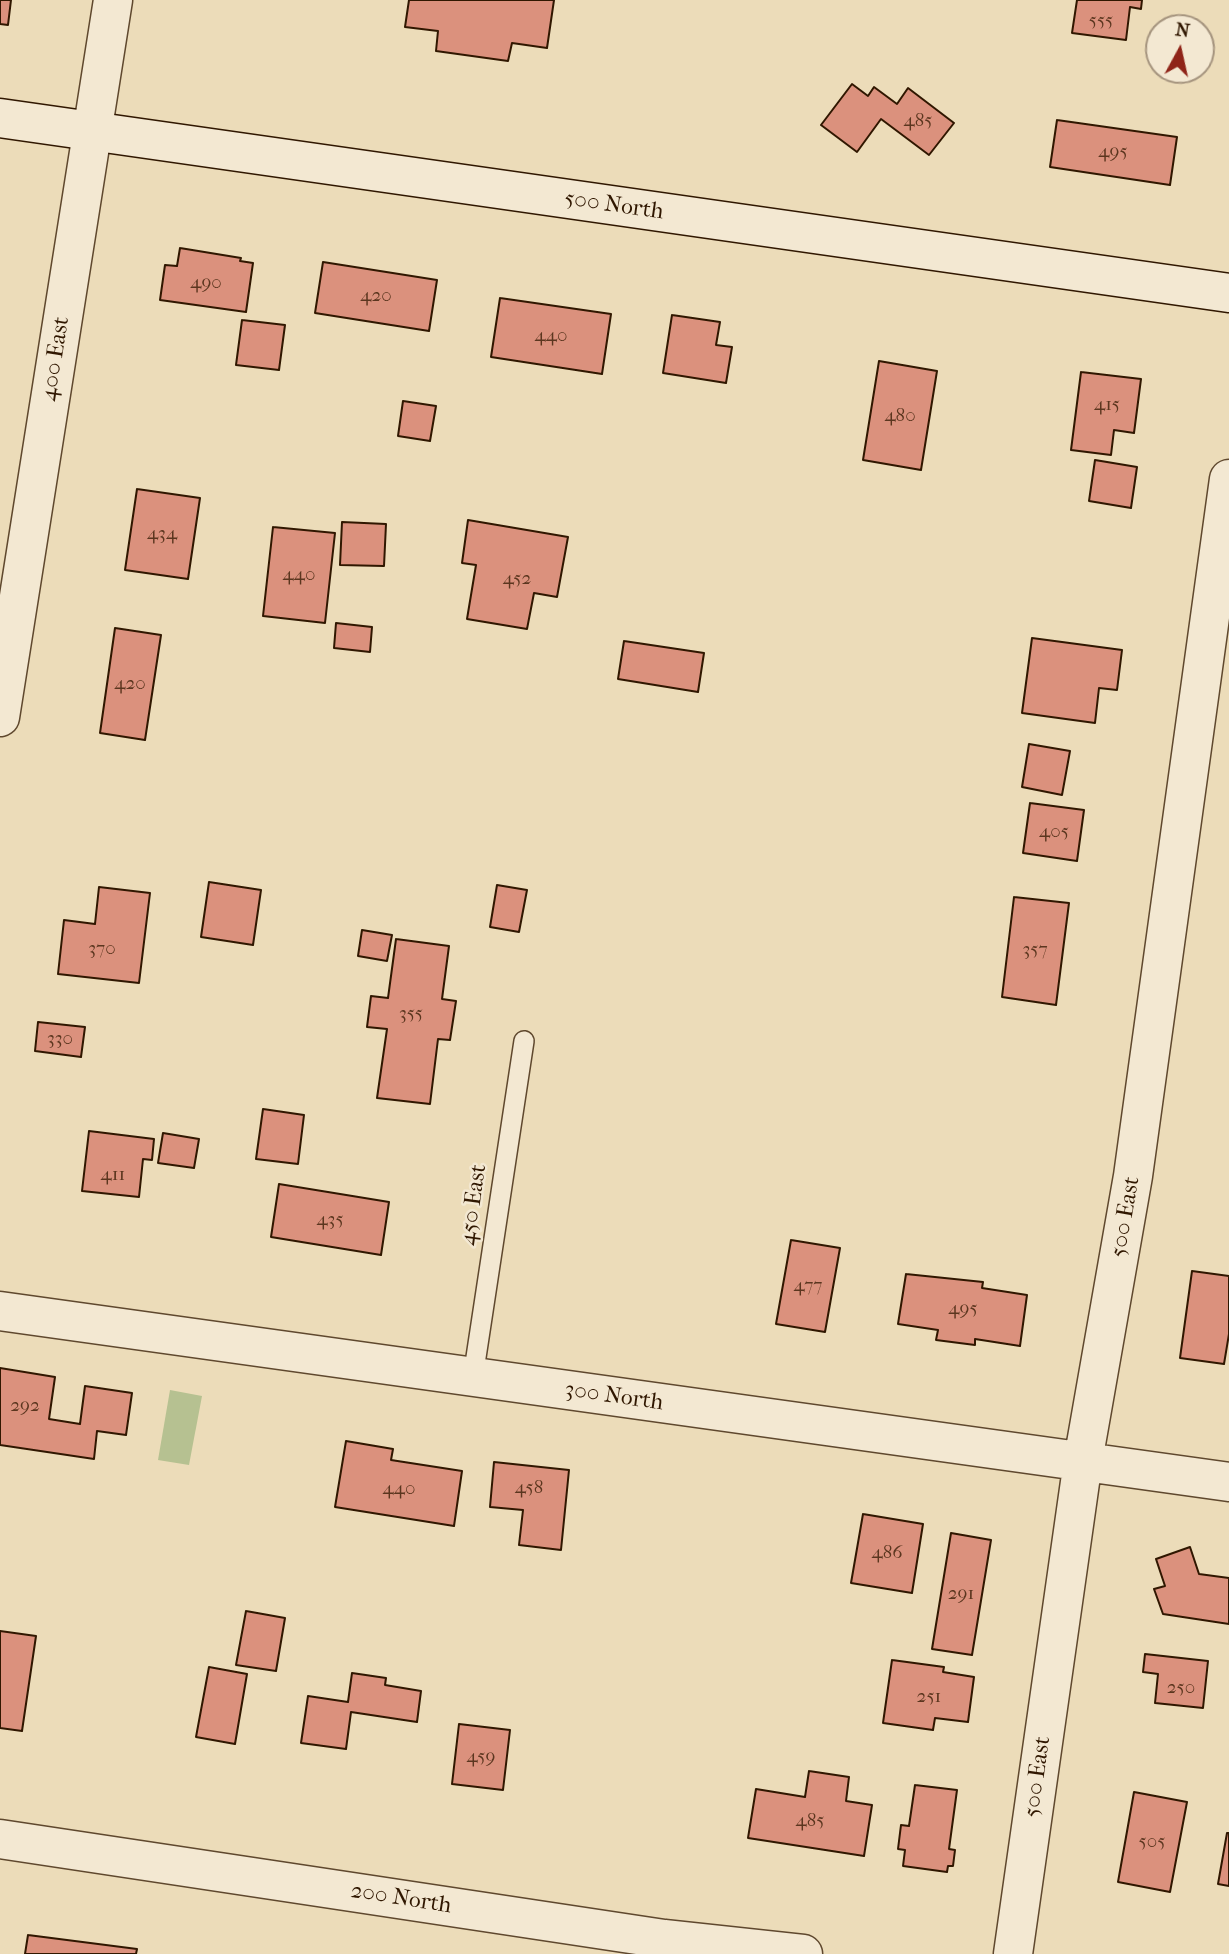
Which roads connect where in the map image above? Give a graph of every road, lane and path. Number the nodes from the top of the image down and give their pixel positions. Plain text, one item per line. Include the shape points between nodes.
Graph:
1 (113, 0) edge
2 (0, 118) edge
3 (92, 131) junction
4 (1229, 293) edge
5 (1229, 479) edge
6 (0, 717) edge
7 (524, 1041) dead end
8 (0, 1311) edge
9 (473, 1377) junction
10 (1083, 1461) junction
11 (1229, 1482) edge
12 (0, 1839) edge
13 (803, 1954) edge
14 (1013, 1954) edge

1 - 3 street, 400 East
2 - 3 street, 500 North
3 - 4 street, 500 North
3 - 6 street, 400 East
5 - 10 street, 500 East via 1133,1176
7 - 9 lane, 450 East
8 - 9 street, 300 North
9 - 10 street, 300 North
10 - 11 street, 300 North
10 - 14 street, 500 East
12 - 13 street, 200 North via 664,1939

